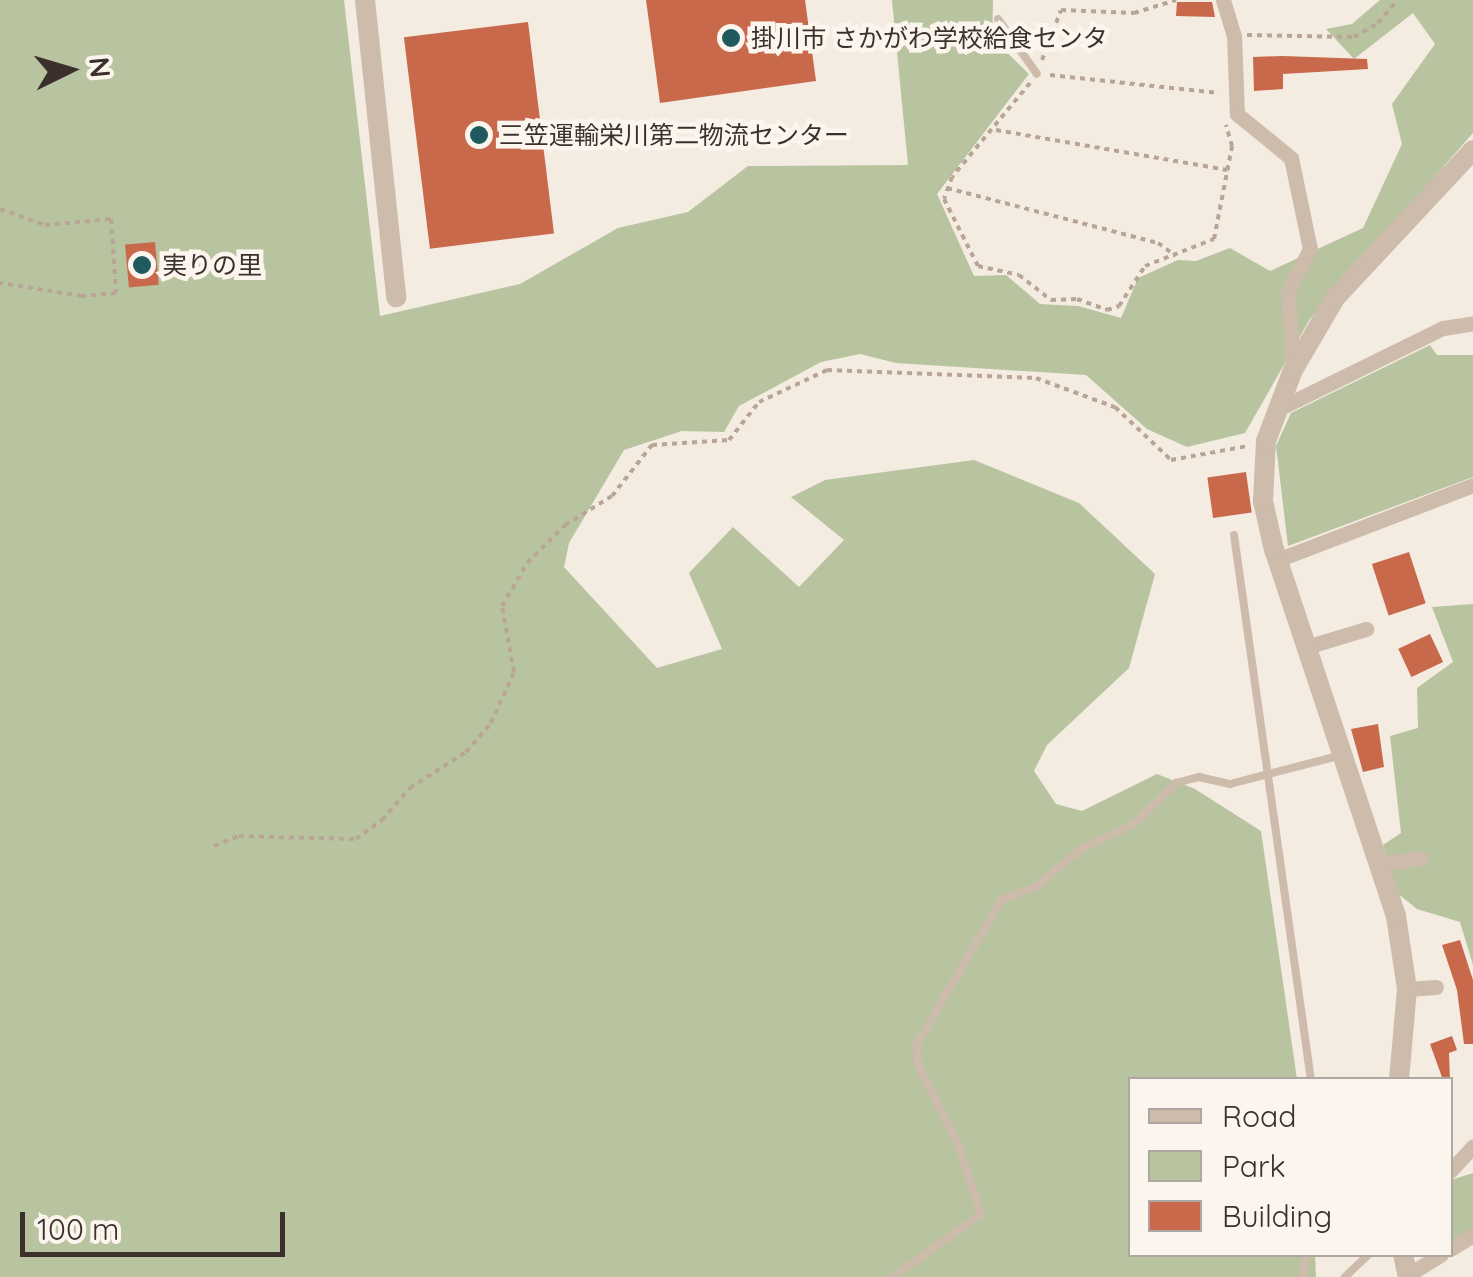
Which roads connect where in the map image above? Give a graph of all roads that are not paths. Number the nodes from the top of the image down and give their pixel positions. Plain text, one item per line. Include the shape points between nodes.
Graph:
1 (365, 0) edge
2 (1223, 0) edge
3 (998, 19) dead end
4 (1037, 74) road end
5 (1473, 150) edge
6 (396, 297) dead end
7 (1473, 323) edge
8 (1293, 370) junction
9 (1276, 410) junction
10 (1473, 485) edge
11 (1234, 536) dead end
12 (1277, 560) junction
13 (1366, 629) dead end
14 (1306, 648) junction
15 (1342, 755) junction
16 (1266, 775) junction
17 (1422, 858) dead end
18 (1378, 864) junction
19 (1436, 987) dead end
20 (1407, 989) junction
21 (1311, 1077) edge
22 (1399, 1077) edge
23 (1473, 1146) edge
24 (1453, 1168) edge
25 (1366, 1257) edge
26 (1434, 1257) edge
27 (1406, 1269) edge
28 (894, 1277) edge
29 (1345, 1277) edge

1 - 6 street
2 - 8 street via 1234,36 1237,114 1291,158 1310,249 1288,291
3 - 4 lane
5 - 8 street via 1335,298
7 - 9 street via 1443,328
8 - 9 street
9 - 12 street via 1266,440 1264,501
10 - 12 street
11 - 16 lane
12 - 14 street
13 - 14 street
14 - 15 street
15 - 16 lane
15 - 18 street
16 - 21 lane
16 - 28 lane via 1230,784 1199,777 1176,783 1134,824 1080,849 1037,886 1001,900 917,1044 918,1065 959,1147 981,1214
17 - 18 street
18 - 20 street via 1396,916
19 - 20 street
20 - 22 street
23 - 24 street
25 - 29 lane
26 - 27 street

